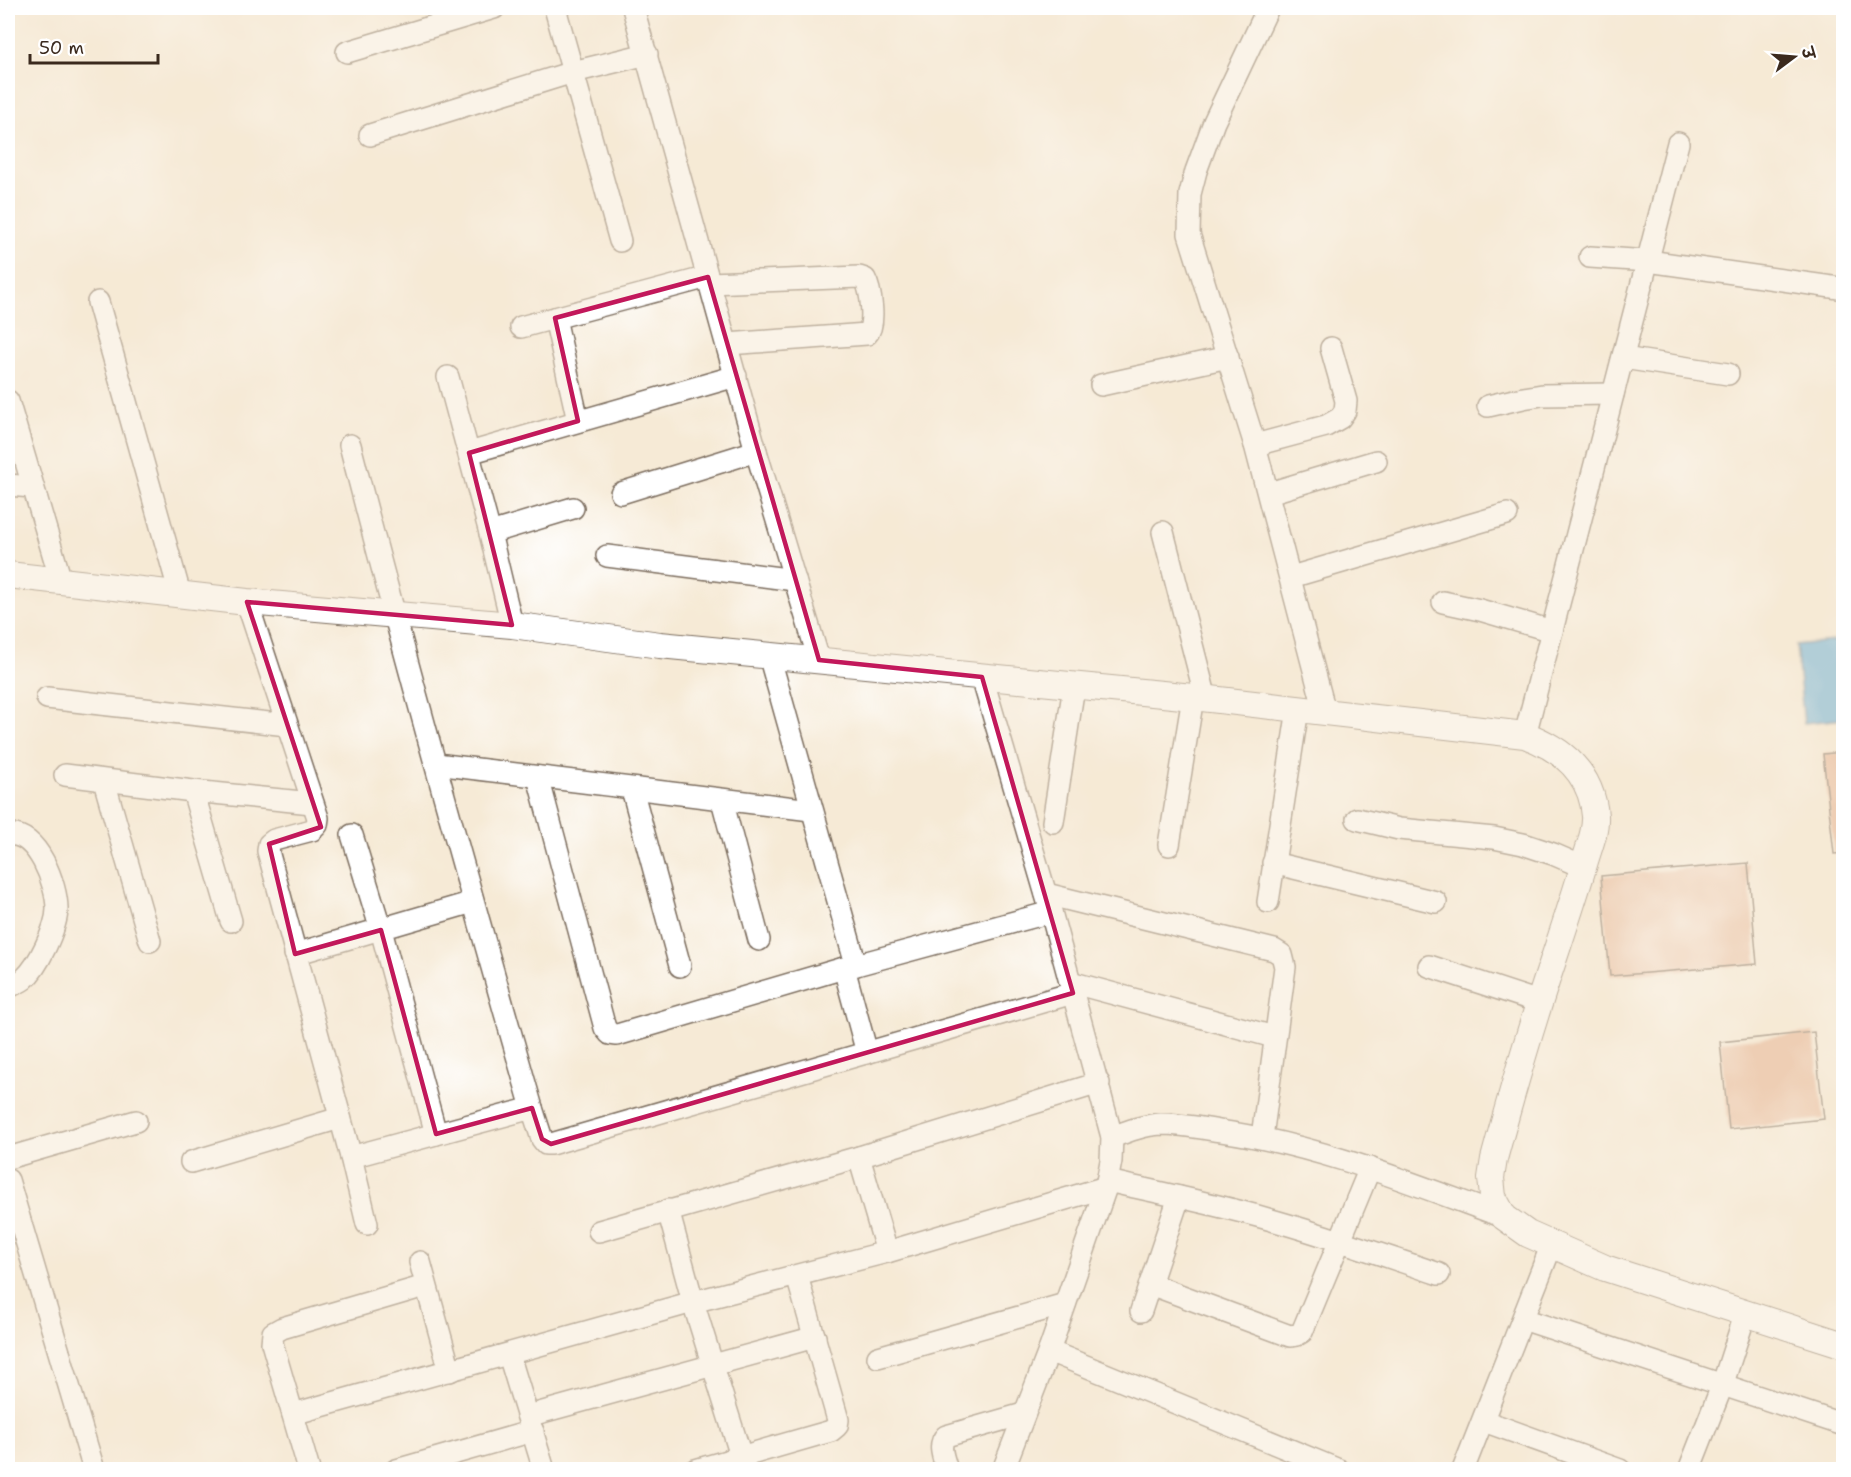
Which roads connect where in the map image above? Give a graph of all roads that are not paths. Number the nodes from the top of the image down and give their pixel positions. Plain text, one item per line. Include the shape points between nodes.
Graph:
1 (494, 8) edge
2 (555, 8) edge
3 (633, 8) edge
4 (1268, 8) edge
5 (471, 11) edge
6 (346, 52) dead end
7 (647, 54) junction
8 (573, 72) junction
9 (370, 135) dead end
10 (1678, 143) dead end
11 (620, 241) dead end
12 (1590, 257) dead end
13 (1648, 261) junction
14 (709, 280) junction
15 (1839, 288) dead end
16 (98, 302) dead end
17 (555, 318) junction
18 (521, 327) dead end
19 (727, 344) junction
20 (1331, 348) dead end
21 (1228, 357) junction
22 (1623, 358) junction
23 (1728, 374) dead end
24 (448, 376) dead end
25 (736, 376) junction
26 (1101, 385) dead end
27 (1613, 394) junction
28 (8, 401) edge
29 (1488, 406) dead end
30 (578, 422) junction
31 (350, 445) dead end
32 (1255, 445) junction
33 (756, 451) junction
34 (469, 453) junction
35 (1376, 461) dead end
36 (8, 485) edge
37 (32, 487) junction
38 (621, 493) dead end
39 (1269, 493) junction
40 (573, 508) dead end
41 (1507, 514) dead end
42 (1163, 532) dead end
43 (490, 533) junction
44 (607, 556) dead end
45 (8, 575) edge
46 (1291, 577) junction
47 (795, 580) junction
48 (61, 581) junction
49 (180, 594) junction
50 (247, 602) junction
51 (1443, 602) dead end
52 (393, 615) junction
53 (512, 625) junction
54 (1552, 631) junction
55 (768, 655) junction
56 (819, 660) junction
57 (982, 677) junction
58 (1074, 686) junction
59 (47, 698) dead end
60 (1199, 698) junction
61 (1298, 709) junction
62 (1325, 712) junction
63 (287, 725) junction
64 (1526, 735) junction
65 (436, 765) junction
66 (65, 775) dead end
67 (538, 777) junction
68 (104, 781) junction
69 (632, 789) junction
70 (193, 791) junction
71 (722, 800) junction
72 (312, 803) junction
73 (811, 810) junction
74 (1356, 819) dead end
75 (1053, 822) dead end
76 (8, 835) edge
77 (352, 835) dead end
78 (1169, 845) dead end
79 (1273, 863) junction
80 (1583, 867) junction
81 (473, 902) junction
82 (1268, 902) dead end
83 (1436, 902) dead end
84 (1049, 903) junction
85 (231, 921) dead end
86 (381, 930) junction
87 (759, 940) dead end
88 (150, 941) dead end
89 (295, 954) junction
90 (680, 966) dead end
91 (850, 966) junction
92 (1429, 966) dead end
93 (8, 987) edge
94 (1072, 988) junction
95 (1539, 1002) junction
96 (1274, 1037) junction
97 (867, 1053) junction
98 (1099, 1083) junction
99 (532, 1108) junction
100 (340, 1118) junction
101 (136, 1121) dead end
102 (436, 1134) junction
103 (1113, 1137) junction
104 (1262, 1137) junction
105 (351, 1157) junction
106 (859, 1157) junction
107 (8, 1158) edge
108 (191, 1161) dead end
109 (1370, 1168) junction
110 (8, 1180) edge
111 (1106, 1184) junction
112 (1179, 1197) junction
113 (668, 1210) junction
114 (1504, 1217) junction
115 (367, 1224) dead end
116 (599, 1231) dead end
117 (1340, 1240) junction
118 (1552, 1244) junction
119 (886, 1252) junction
120 (420, 1262) dead end
121 (1439, 1274) dead end
122 (797, 1276) junction
123 (1150, 1284) junction
124 (425, 1286) junction
125 (693, 1302) junction
126 (1065, 1304) junction
127 (1141, 1311) dead end
128 (1746, 1315) junction
129 (1523, 1319) junction
130 (815, 1337) junction
131 (1844, 1345) edge
132 (1049, 1351) junction
133 (509, 1355) junction
134 (878, 1357) dead end
135 (713, 1367) junction
136 (450, 1371) junction
137 (1722, 1386) junction
138 (293, 1414) junction
139 (1023, 1414) junction
140 (1484, 1421) junction
141 (531, 1424) junction
142 (1844, 1425) edge
143 (743, 1463) edge
144 (1006, 1468) edge
145 (94, 1470) edge
146 (309, 1470) edge
147 (396, 1470) edge
148 (544, 1470) edge
149 (695, 1470) edge
150 (947, 1470) edge
151 (1339, 1470) edge
152 (1463, 1470) edge
153 (1620, 1470) edge
154 (1689, 1470) edge

1 - 5 street
2 - 8 street
3 - 7 street
4 - 21 street via 1214,122 1190,194 1189,234
5 - 6 street
7 - 8 street
7 - 14 street
8 - 9 street
8 - 11 street
10 - 13 street
12 - 13 street
13 - 15 street
13 - 22 street
14 - 17 street
14 - 19 street
14 - 19 street via 858,277 869,286 873,323 867,334
16 - 49 street
17 - 18 street
17 - 30 street
19 - 25 street
20 - 32 street via 1346,401 1340,418 1326,426
21 - 26 street
21 - 32 street
22 - 23 street
22 - 27 street
24 - 34 street
25 - 30 street
25 - 33 street
27 - 29 street via 1542,395
27 - 54 street
28 - 37 street
30 - 34 street
31 - 52 street
32 - 39 street
33 - 38 street
33 - 47 street
34 - 43 street
35 - 39 street
36 - 37 street
37 - 48 street
39 - 46 street
40 - 43 street
41 - 46 street
42 - 60 street
43 - 53 street
44 - 47 street
45 - 48 street
46 - 62 street
47 - 56 street
48 - 49 street
49 - 50 street
50 - 52 street
50 - 63 street
51 - 54 street
52 - 53 street
52 - 65 street
53 - 55 street
54 - 64 street
55 - 56 street
55 - 73 street
56 - 57 street
57 - 58 street
57 - 84 street
58 - 60 street
58 - 75 street
59 - 63 street
60 - 61 street
60 - 78 street
61 - 62 street
61 - 79 street
62 - 64 street
63 - 72 street
64 - 80 street via 1564,754 1585,782 1595,818
65 - 67 street
65 - 81 street
66 - 68 street
67 - 69 street
67 - 91 street via 605,1028 610,1034
68 - 70 street
68 - 88 street
69 - 71 street
69 - 90 street
70 - 72 street
70 - 85 street
71 - 73 street
71 - 87 street
72 - 89 street via 318,818 312,830 268,844
73 - 91 street
74 - 80 street via 1400,829 1504,840
76 - 93 street via 14,834 31,844 42,859 54,885 57,909 54,926 32,969 24,979
77 - 86 street
79 - 82 street
79 - 83 street
80 - 95 street
81 - 86 street
81 - 99 street
84 - 91 street
84 - 94 street
84 - 96 street via 1274,950 1282,956 1285,967
86 - 89 street
86 - 102 street
89 - 100 street
91 - 97 street
92 - 95 street
94 - 96 street
94 - 97 street
94 - 98 street
95 - 114 street via 1491,1178 1493,1197
96 - 104 street
97 - 99 street via 551,1144 542,1139
98 - 103 street
98 - 106 street
99 - 102 street
100 - 105 street
100 - 108 street
101 - 107 street
102 - 105 street
103 - 104 street via 1159,1124
103 - 111 street
104 - 109 street
105 - 115 street
106 - 113 street
106 - 119 street
109 - 114 street
109 - 117 street
110 - 145 street
111 - 112 street
111 - 119 street
111 - 126 street
112 - 117 street
112 - 123 street
113 - 116 street
113 - 125 street
114 - 118 street via 1527,1234
117 - 121 street
117 - 123 street via 1302,1332 1297,1335 1290,1336
118 - 128 street via 1605,1268
118 - 129 street
119 - 122 street
120 - 124 street
122 - 125 street
122 - 130 street
123 - 127 street
124 - 136 street
124 - 138 street via 273,1333 272,1343
125 - 133 street
125 - 135 street
126 - 132 street
126 - 134 street
128 - 131 street
128 - 137 street
129 - 137 street
129 - 140 street
130 - 135 street
130 - 143 street via 837,1426
132 - 139 street
132 - 151 street
133 - 136 street
133 - 141 street
135 - 141 street
135 - 143 street
136 - 138 street
137 - 142 street
137 - 154 street
138 - 146 street
139 - 144 street
139 - 150 street via 946,1436 941,1447
140 - 152 street
140 - 153 street
141 - 147 street
141 - 148 street
143 - 149 street

